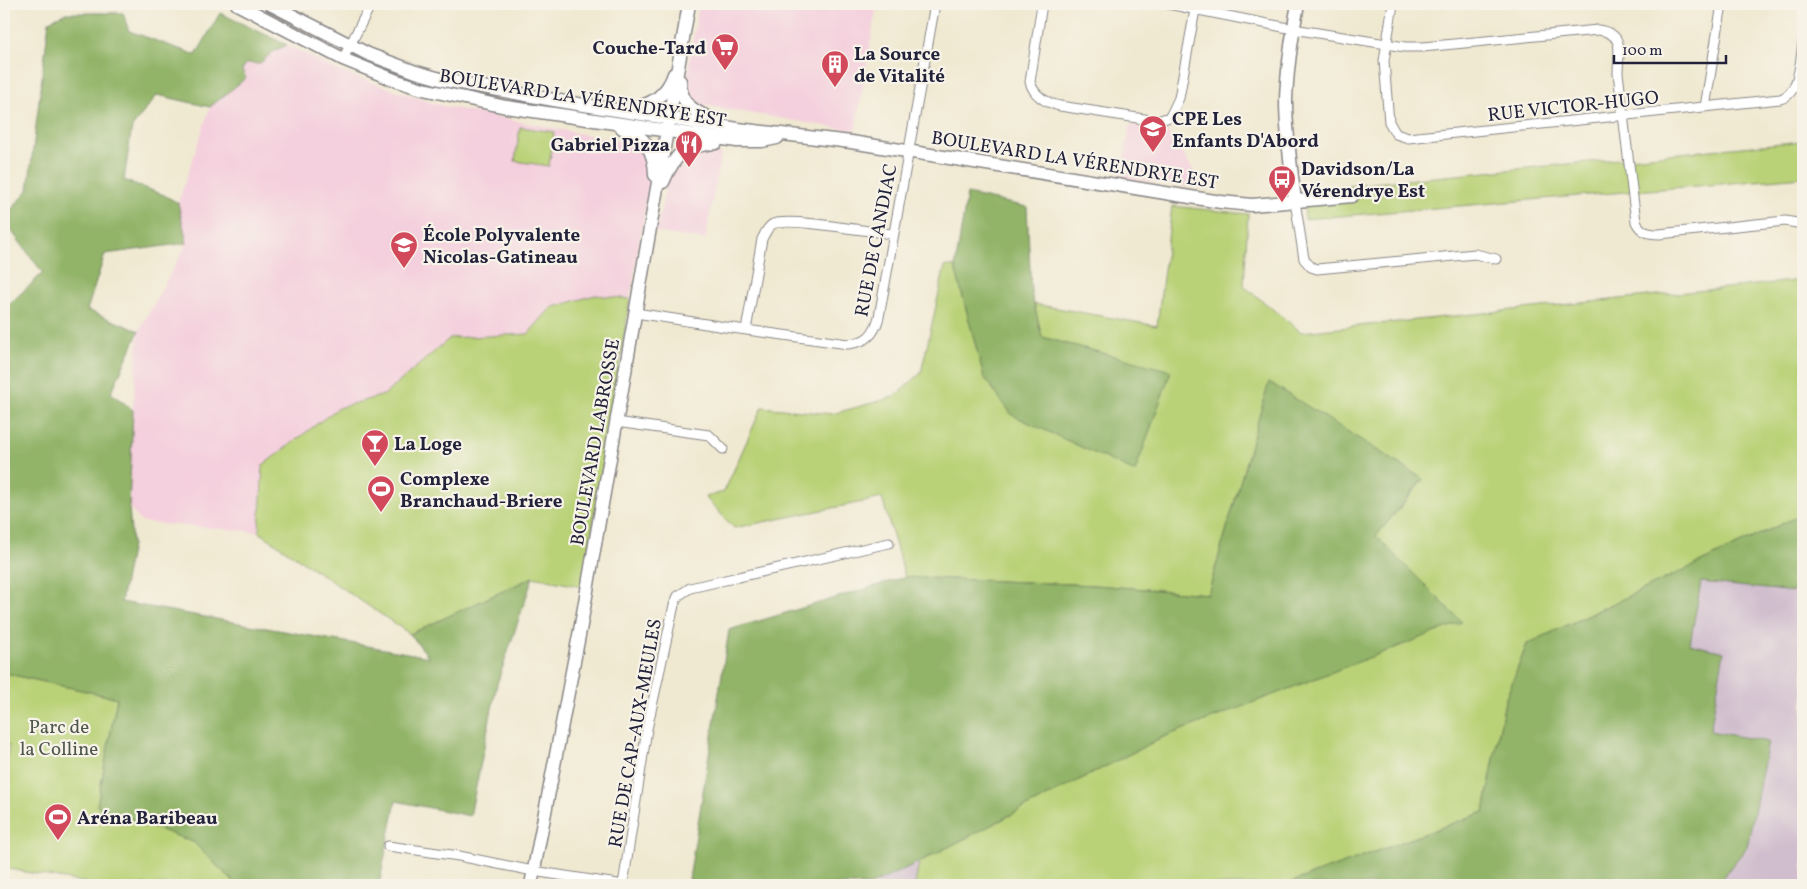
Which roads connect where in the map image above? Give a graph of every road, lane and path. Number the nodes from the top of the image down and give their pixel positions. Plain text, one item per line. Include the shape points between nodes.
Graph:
1 (237, 4) edge
2 (270, 4) edge
3 (371, 4) edge
4 (690, 4) edge
5 (935, 4) edge
6 (1042, 4) edge
7 (1168, 4) edge
8 (1298, 4) edge
9 (1393, 4) edge
10 (1722, 4) edge
11 (1195, 10) junction
12 (1293, 29) junction
13 (1803, 43) edge
14 (349, 45) junction
15 (1386, 45) junction
16 (681, 50) junction
17 (343, 59) junction
18 (606, 107) junction
19 (1705, 107) junction
20 (1623, 116) junction
21 (670, 118) junction
22 (596, 120) junction
23 (667, 131) junction
24 (738, 135) junction
25 (909, 151) junction
26 (1352, 196) dead end
27 (654, 200) junction
28 (1295, 201) junction
29 (1803, 224) edge
30 (892, 234) junction
31 (1496, 259) dead end
32 (636, 313) junction
33 (746, 330) junction
34 (616, 422) junction
35 (723, 450) dead end
36 (889, 543) dead end
37 (388, 846) dead end
38 (533, 871) junction
39 (531, 885) edge
40 (624, 885) edge

1 - 17 main road, BOULEVARD LA VÉRENDRYE EST
2 - 14 main road, BOULEVARD LA VÉRENDRYE EST
3 - 14 street
4 - 16 main road, BOULEVARD LABROSSE
5 - 25 street, RUE DE CANDIAC
6 - 11 street via 1030,82 1040,98 1060,106 1157,122 1170,117 1179,98
7 - 11 street
8 - 12 main road
9 - 15 street
10 - 19 street
11 - 12 street
12 - 15 street
12 - 28 main road via 1286,102
13 - 19 street, RUE VICTOR-HUGO via 1796,84 1789,96 1780,100
14 - 17 street
14 - 18 main road, BOULEVARD LA VÉRENDRYE EST via 444,80
15 - 20 street via 1423,48 1605,30 1618,42
15 - 20 street, RUE VICTOR-HUGO via 1384,61 1390,122 1396,134 1401,136 1416,138
16 - 18 main road via 672,80 655,100 640,107
16 - 21 main road, BOULEVARD LABROSSE
16 - 24 main road via 680,87 685,102 693,111
17 - 22 main road, BOULEVARD LA VÉRENDRYE EST via 397,81 445,95
18 - 21 main road, BOULEVARD LA VÉRENDRYE EST
19 - 20 street, RUE VICTOR-HUGO
20 - 29 street via 1636,222 1644,232 1659,234 1785,221
21 - 23 main road, BOULEVARD LABROSSE
21 - 24 main road, BOULEVARD LA VÉRENDRYE EST
22 - 23 main road, BOULEVARD LA VÉRENDRYE EST
22 - 27 main road via 628,130 647,144 655,165
23 - 24 main road, BOULEVARD LA VÉRENDRYE EST
23 - 27 main road, BOULEVARD LABROSSE
24 - 25 main road, BOULEVARD LA VÉRENDRYE EST via 792,135
24 - 27 main road via 681,152 671,164
25 - 28 main road, BOULEVARD LA VÉRENDRYE EST via 1221,202 1252,205
25 - 30 street, RUE DE CANDIAC
26 - 28 main road, BOULEVARD LA VÉRENDRYE EST
27 - 32 main road, BOULEVARD LABROSSE
28 - 31 street via 1304,258 1316,269 1475,254
30 - 33 street via 796,222 772,224 762,240
30 - 33 street, RUE DE CANDIAC via 877,325 868,338 848,344
32 - 33 street, RUE DE CANDIAC
32 - 34 main road, BOULEVARD LABROSSE
34 - 35 street via 709,435
34 - 38 main road, BOULEVARD LABROSSE
36 - 40 street, RUE DE CAP-AUX-MEULES via 690,588 678,596 647,729
37 - 38 street
38 - 39 main road, BOULEVARD LABROSSE
38 - 40 street

